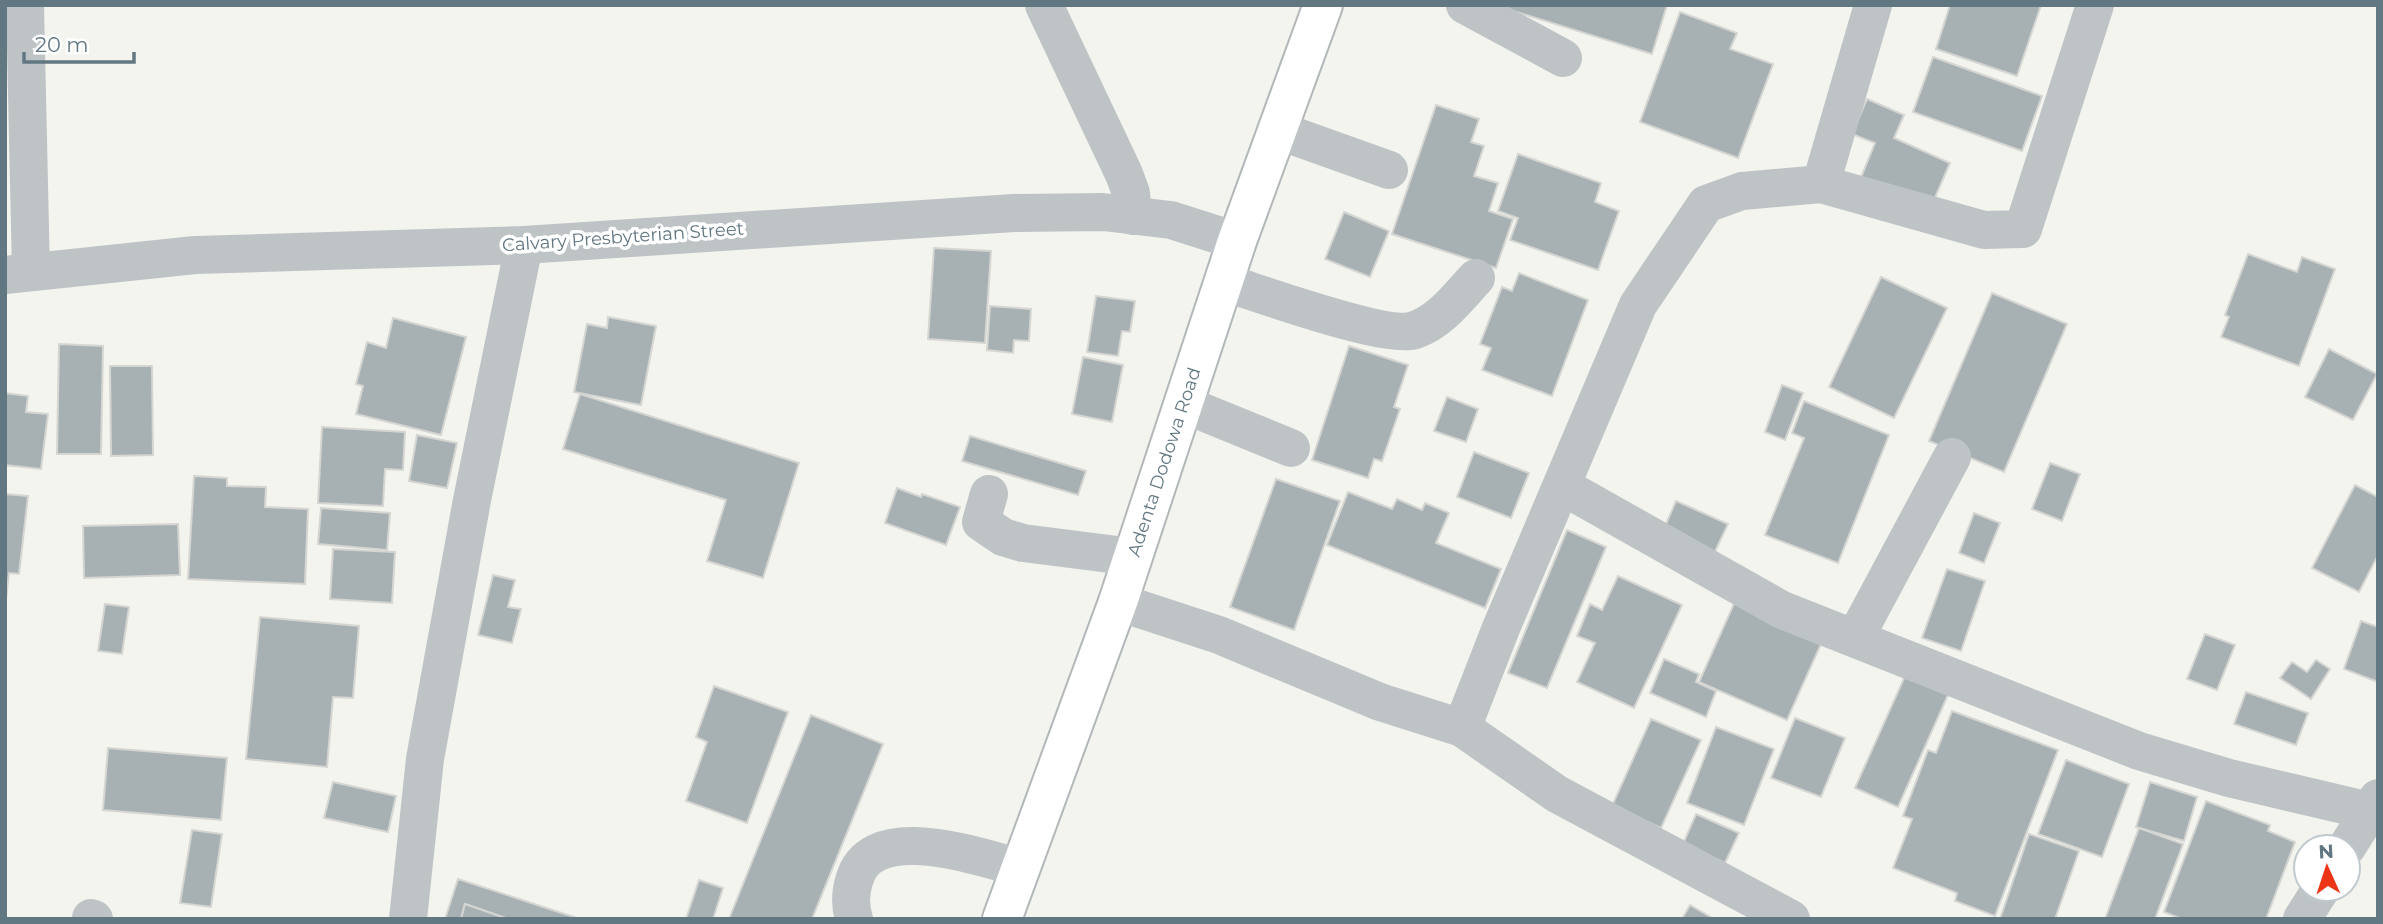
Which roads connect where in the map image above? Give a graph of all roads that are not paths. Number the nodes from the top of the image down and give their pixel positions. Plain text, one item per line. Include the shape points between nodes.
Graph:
1 (25, 5) edge
2 (1044, 5) edge
3 (1323, 5) edge
4 (1465, 5) edge
5 (1873, 5) edge
6 (2095, 5) edge
7 (1563, 58) dead end
8 (1277, 130) junction
9 (1389, 170) dead end
10 (1821, 184) junction
11 (1133, 216) junction
12 (1237, 241) junction
13 (524, 245) junction
14 (18, 274) edge
15 (1476, 278) dead end
16 (1223, 282) junction
17 (1183, 404) junction
18 (1292, 448) dead end
19 (1952, 457) dead end
20 (1562, 486) junction
21 (989, 494) dead end
22 (1133, 557) junction
23 (1118, 602) junction
24 (1855, 638) junction
25 (1462, 728) junction
26 (2375, 807) edge
27 (2357, 833) edge
28 (1021, 868) junction
29 (2312, 903) edge
30 (408, 919) edge
31 (854, 919) edge
32 (1002, 919) edge
33 (1791, 919) edge
34 (2302, 919) edge

1 - 14 street
2 - 11 street via 1124,174
3 - 8 main road, Adenta Dodowa Road
4 - 7 street
5 - 10 street
6 - 10 street via 2023,229 1984,230
8 - 9 street
8 - 12 main road, Adenta Dodowa Road
10 - 20 street via 1742,191 1706,204 1638,305
11 - 12 street, Calvary Presbyterian Street via 1171,220
11 - 13 street, Calvary Presbyterian Street via 1014,213
12 - 16 main road, Adenta Dodowa Road
13 - 14 street, Calvary Presbyterian Street via 195,254
13 - 30 street via 425,759
15 - 16 street via 1435,320 1413,331 1361,325
16 - 17 main road, Adenta Dodowa Road
17 - 18 street
17 - 22 main road, Adenta Dodowa Road
19 - 24 street
20 - 24 street via 1782,610
20 - 25 street
21 - 22 street via 981,522 1003,537
22 - 23 main road, Adenta Dodowa Road
23 - 25 street via 1219,635 1380,702
23 - 28 main road, Adenta Dodowa Road
24 - 26 street via 2139,751 2230,778
25 - 33 street via 1557,794
26 - 27 street
28 - 31 street via 938,847 880,850 864,859 856,874 851,892
28 - 32 main road, Adenta Dodowa Road
29 - 34 street

